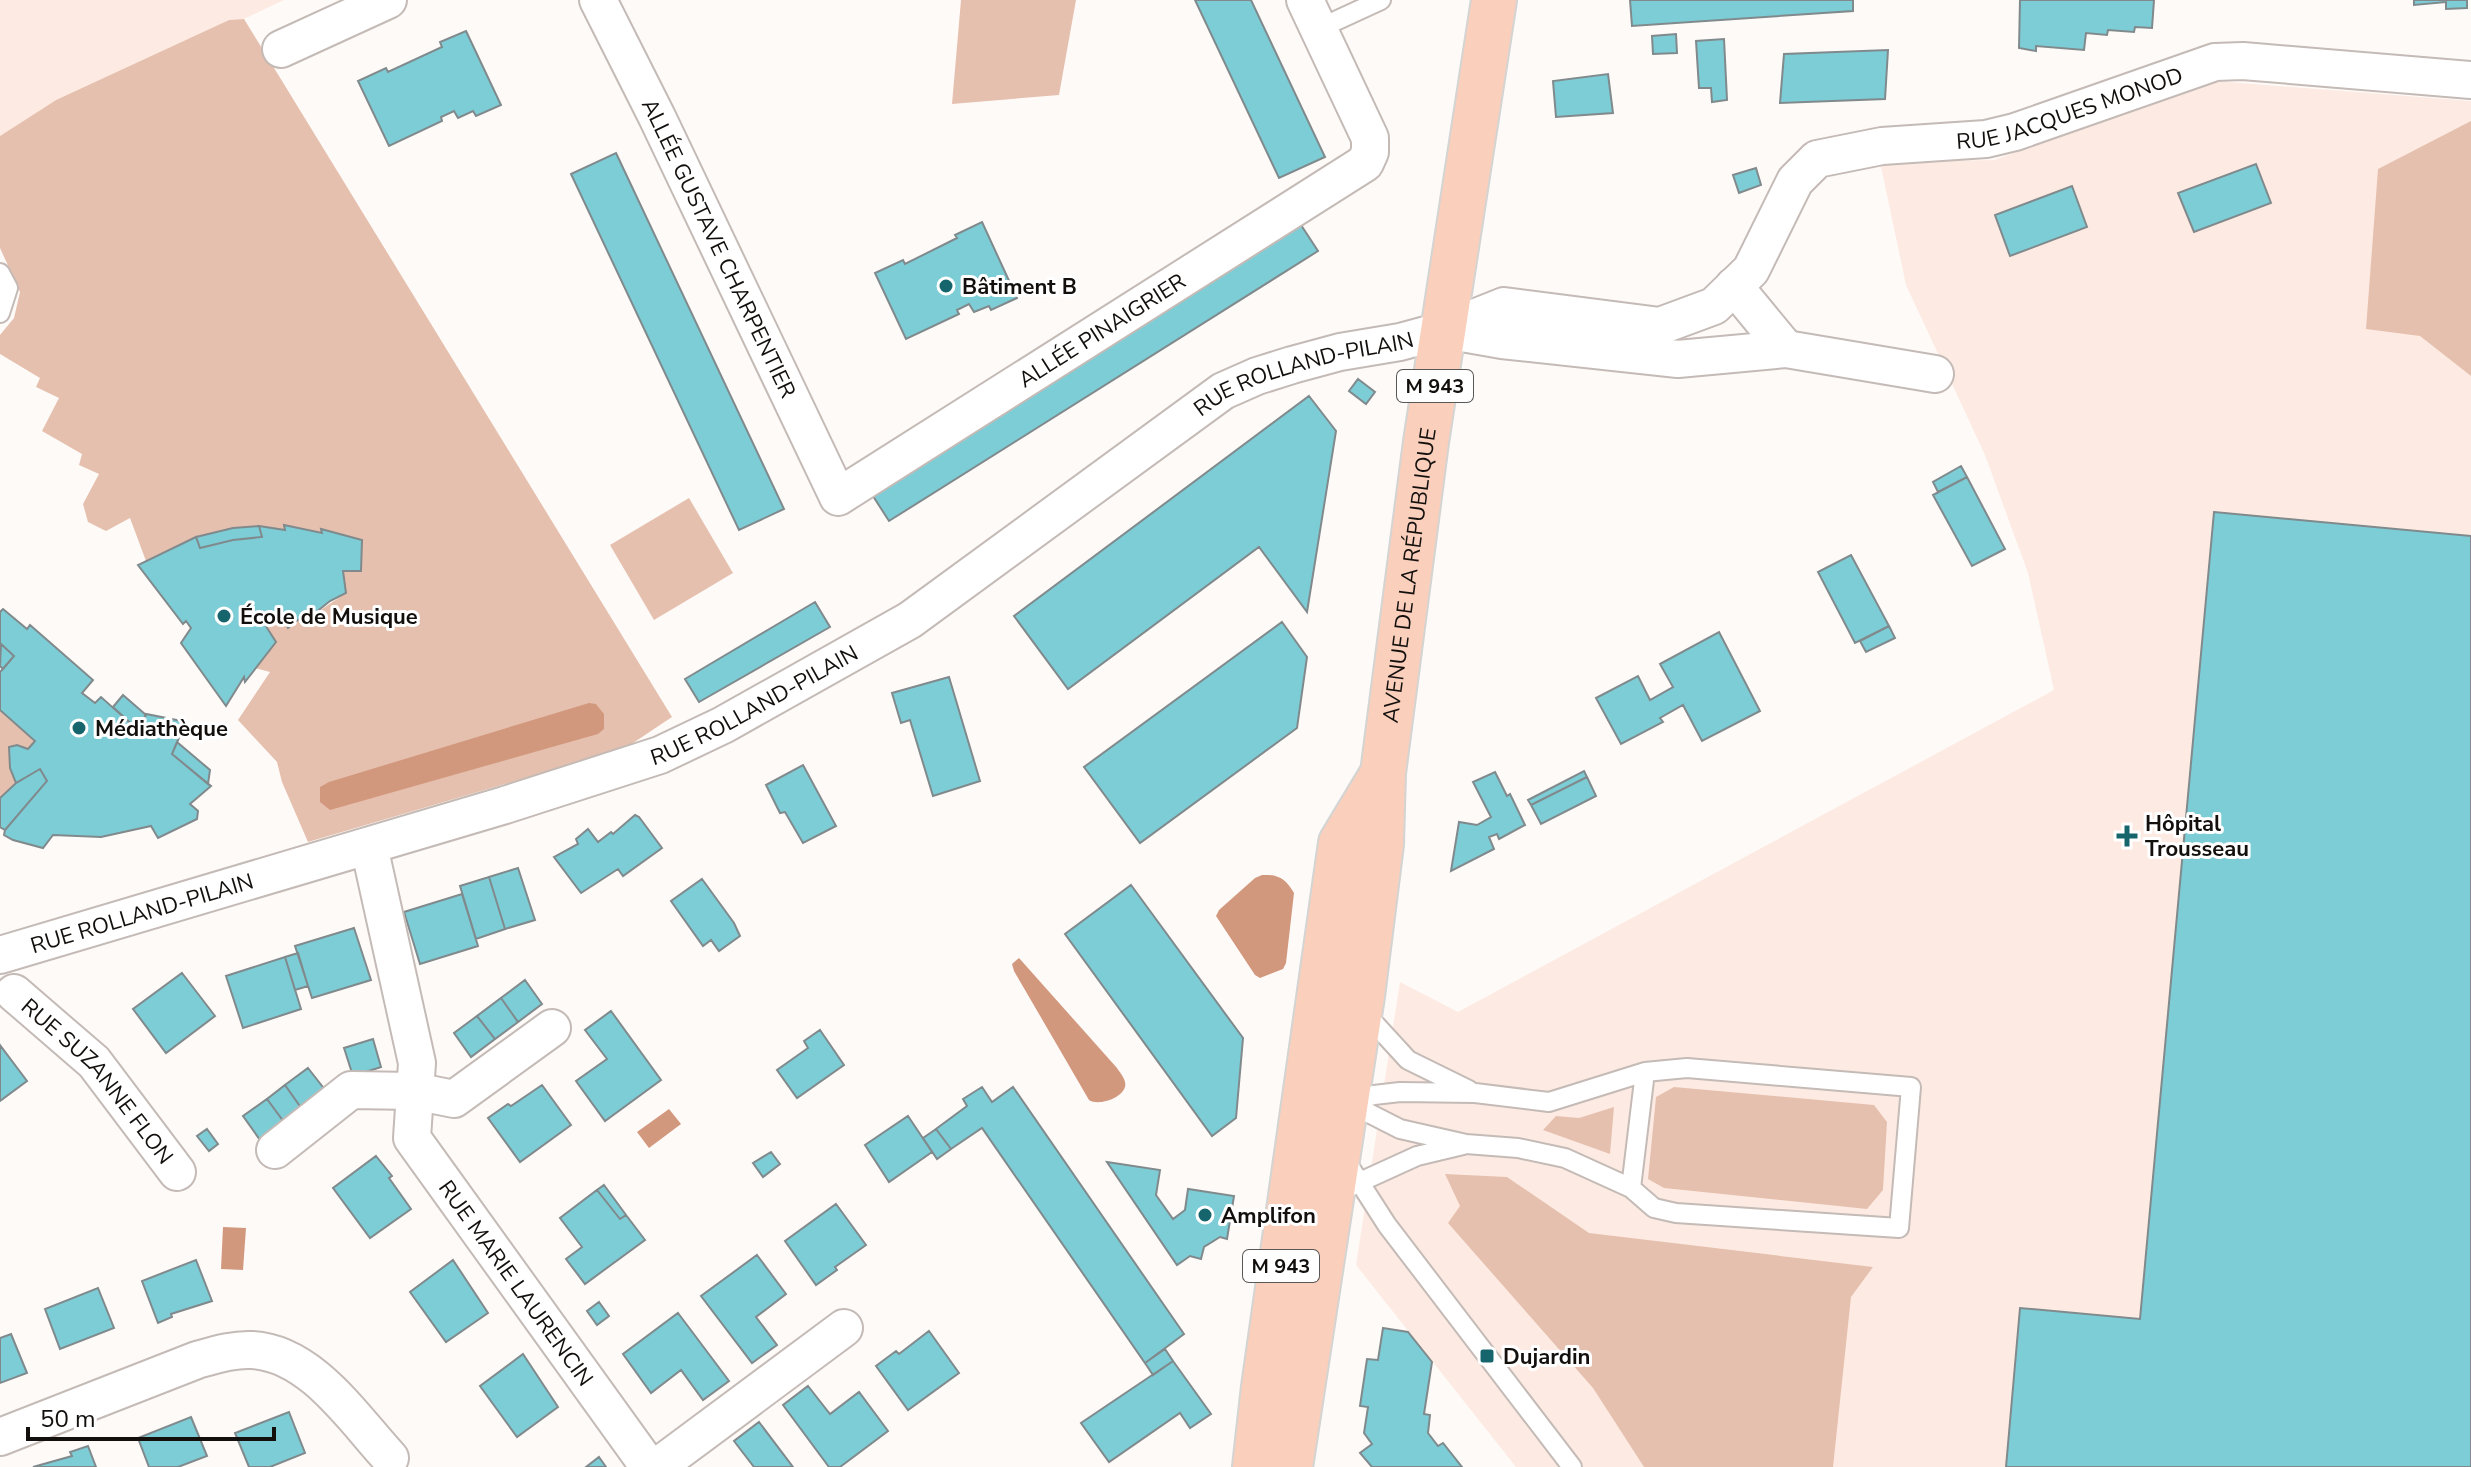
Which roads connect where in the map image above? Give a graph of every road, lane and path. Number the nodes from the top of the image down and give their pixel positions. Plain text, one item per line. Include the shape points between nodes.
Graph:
1 (388, 0) edge
2 (598, 0) edge
3 (1381, 0) edge
4 (1494, 0) edge
5 (1312, 15) edge
6 (281, 49) dead end
7 (2471, 80) edge
8 (0, 273) edge
9 (1734, 286) junction
10 (0, 313) edge
11 (1444, 330) junction
12 (1786, 349) junction
13 (1935, 374) dead end
14 (838, 497) joint
15 (369, 846) junction
16 (3, 955) edge
17 (7, 998) edge
18 (1339, 1005) junction
19 (552, 1028) dead end
20 (1645, 1072) junction
21 (414, 1091) junction
22 (1475, 1093) junction
23 (1333, 1124) junction
24 (1466, 1144) junction
25 (275, 1150) dead end
26 (177, 1172) dead end
27 (1631, 1188) junction
28 (844, 1328) dead end
29 (0, 1437) edge
30 (390, 1458) dead end
31 (649, 1467) edge
32 (657, 1467) edge
33 (1255, 1467) edge
34 (1290, 1467) edge
35 (1572, 1467) edge

1 - 6 street
2 - 14 street, ALLÉE GUSTAVE CHARPENTIER
3 - 5 lane
4 - 11 main road, AVENUE DE LA RÉPUBLIQUE / M 943
5 - 14 street, ALLÉE PINAIGRIER via 1370,138 1365,163
7 - 9 street, RUE JACQUES MONOD via 2215,62 2015,132 1882,146 1817,159 1795,181 1751,270
8 - 10 lane via 8,288
9 - 11 street, RUE ROLLAND-PILAIN via 1714,306 1660,326 1504,306
9 - 12 street
11 - 12 street via 1678,359
11 - 15 street, RUE ROLLAND-PILAIN via 1292,365 1223,391 910,620 723,725 608,773
11 - 18 main road, AVENUE DE LA RÉPUBLIQUE / M 943 via 1383,773 1341,843
12 - 13 street
15 - 16 street, RUE ROLLAND-PILAIN
15 - 21 street, RUE MARIE LAURENCIN via 417,1063
16 - 17 street, RUE SUZANNE FLON
17 - 26 street, RUE SUZANNE FLON via 94,1062
18 - 22 lane via 1408,1060
18 - 23 main road, AVENUE DE LA RÉPUBLIQUE / M 943
18 - 23 main road, AVENUE DE LA RÉPUBLIQUE / M 943
19 - 21 street via 454,1099
20 - 22 lane via 1549,1102
20 - 27 lane
20 - 27 lane via 1687,1068 1911,1087 1899,1228 1676,1213 1654,1208
21 - 25 street via 351,1090
21 - 31 street, RUE MARIE LAURENCIN via 412,1138
22 - 23 lane via 1374,1095
23 - 24 lane via 1400,1129
23 - 24 lane via 1417,1156
23 - 33 main road, AVENUE DE LA RÉPUBLIQUE / M 943
23 - 34 main road, AVENUE DE LA RÉPUBLIQUE / M 943
23 - 35 lane via 1387,1225
24 - 27 lane via 1565,1158
28 - 32 street
29 - 30 street via 197,1360 253,1350 298,1365

